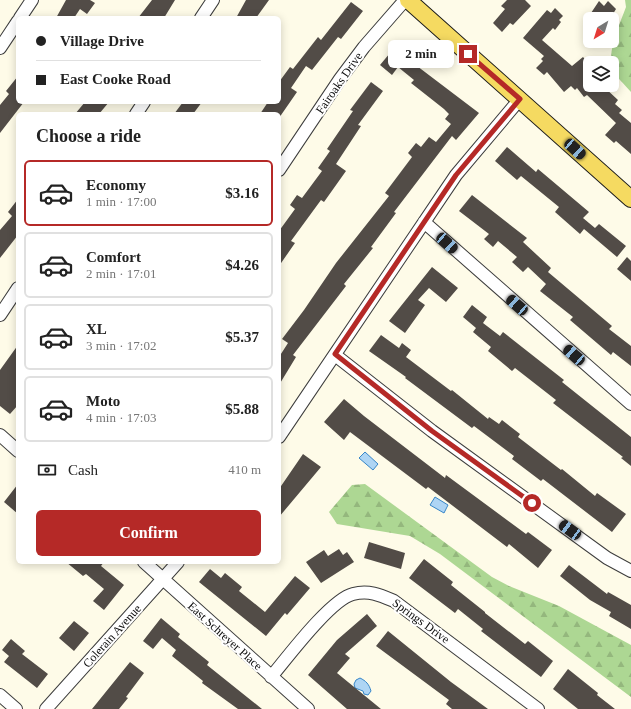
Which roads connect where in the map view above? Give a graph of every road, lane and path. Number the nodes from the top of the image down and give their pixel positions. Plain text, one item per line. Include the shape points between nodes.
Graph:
1 (32, 0) edge
2 (213, 0) edge
3 (407, 0) edge
4 (21, 16) edge
5 (202, 16) edge
6 (16, 24) edge
7 (2, 42) edge
8 (520, 99) junction
9 (281, 167) edge
10 (631, 199) edge
11 (424, 222) junction
12 (16, 291) edge
13 (0, 315) edge
14 (335, 354) junction
15 (631, 404) edge
16 (281, 434) edge
17 (0, 435) edge
18 (16, 449) edge
19 (146, 564) edge
20 (176, 564) edge
21 (631, 571) edge
22 (162, 580) junction
23 (271, 676) junction
24 (0, 694) edge
25 (16, 709) edge
26 (46, 709) edge
27 (308, 709) edge
28 (538, 709) edge

1 - 4 street
2 - 5 street
3 - 8 main road
3 - 9 street, Fairoaks Drive via 364,47
6 - 7 street
8 - 10 main road
8 - 11 street via 456,175
11 - 14 street
11 - 15 street
12 - 13 street
14 - 16 street
14 - 21 street via 444,439 607,558
17 - 18 street
19 - 22 street, East Schreyer Place
20 - 22 street, Colerain Avenue
22 - 23 street, East Schreyer Place
22 - 26 street, Colerain Avenue
23 - 27 street, East Schreyer Place
23 - 28 street, Springs Drive via 333,606 352,594 374,592 394,600
24 - 25 street

